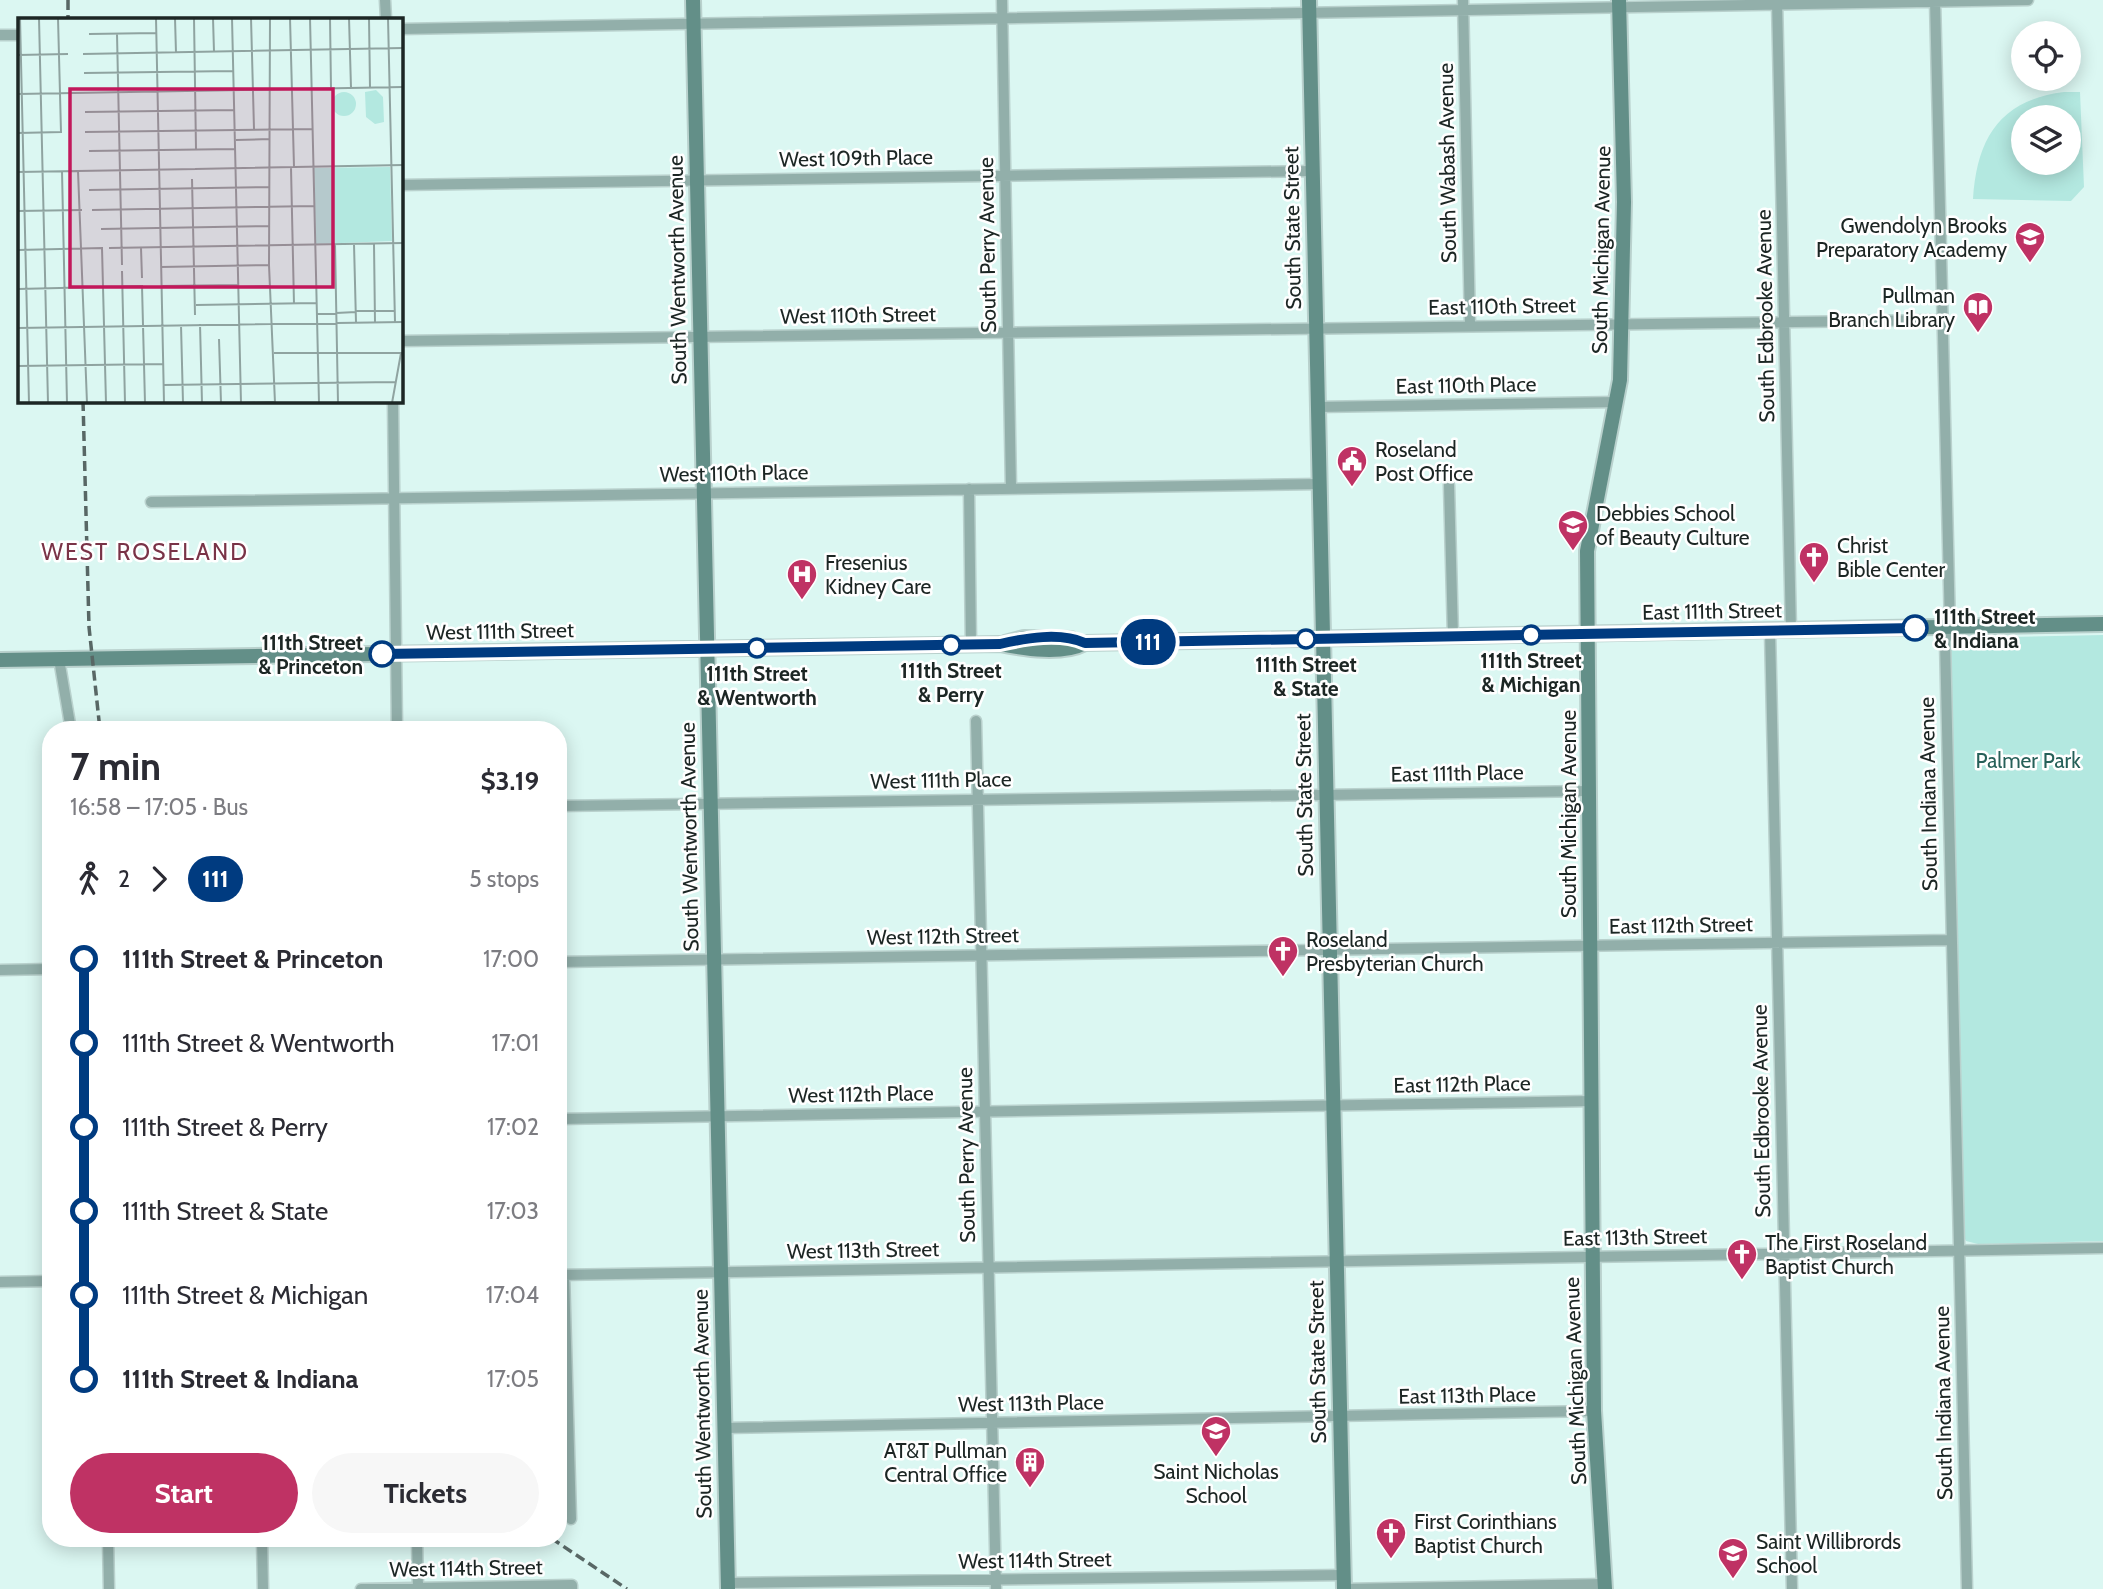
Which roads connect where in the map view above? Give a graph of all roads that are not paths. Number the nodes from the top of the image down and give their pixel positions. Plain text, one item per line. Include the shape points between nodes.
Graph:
1 (385, 0) edge
2 (693, 0) edge
3 (1002, 0) edge
4 (1462, 0) edge
5 (2028, 0) edge
6 (1935, 1) edge
7 (1777, 3) edge
8 (1619, 4) edge
9 (1309, 7) edge
10 (1463, 11) junction
11 (386, 18) edge
12 (1002, 20) junction
13 (694, 24) junction
14 (402, 29) edge
15 (0, 35) edge
16 (18, 35) edge
17 (1312, 171) junction
18 (1005, 175) junction
19 (696, 180) junction
20 (402, 185) edge
21 (1941, 320) junction
22 (1784, 321) junction
23 (1621, 324) junction
24 (1470, 325) junction
25 (1315, 327) junction
26 (1008, 332) junction
27 (699, 337) junction
28 (402, 341) edge
29 (393, 402) edge
30 (1616, 402) junction
31 (1317, 407) junction
32 (1318, 484) junction
33 (1449, 485) dead end
34 (1011, 488) junction
35 (969, 489) junction
36 (702, 493) junction
37 (395, 497) junction
38 (151, 502) dead end
39 (2103, 624) edge
40 (1950, 628) junction
41 (1770, 631) junction
42 (1791, 631) junction
43 (1588, 634) junction
44 (1453, 636) junction
45 (1322, 639) junction
46 (971, 645) junction
47 (705, 649) junction
48 (396, 654) junction
49 (58, 659) junction
50 (0, 660) edge
51 (69, 721) edge
52 (397, 721) edge
53 (976, 721) dead end
54 (1589, 791) junction
55 (1325, 794) junction
56 (978, 799) junction
57 (710, 804) junction
58 (567, 806) edge
59 (1950, 940) junction
60 (1776, 943) junction
61 (1590, 945) junction
62 (1329, 949) junction
63 (981, 955) junction
64 (713, 959) junction
65 (567, 962) edge
66 (0, 970) edge
67 (42, 970) edge
68 (1591, 1101) junction
69 (1332, 1105) junction
70 (985, 1111) junction
71 (716, 1116) junction
72 (567, 1119) edge
73 (2103, 1248) edge
74 (1959, 1251) junction
75 (1783, 1254) junction
76 (1592, 1257) junction
77 (1336, 1261) junction
78 (988, 1267) junction
79 (720, 1272) junction
80 (567, 1275) edge
81 (0, 1282) edge
82 (42, 1282) edge
83 (1594, 1411) junction
84 (1340, 1417) junction
85 (567, 1421) edge
86 (992, 1423) junction
87 (724, 1428) junction
88 (571, 1518) dead end
89 (108, 1547) edge
90 (262, 1547) edge
91 (417, 1547) edge
92 (1343, 1582) edge
93 (996, 1584) edge
94 (728, 1586) edge
95 (1605, 1586) edge
96 (572, 1587) edge
97 (418, 1588) edge
98 (109, 1589) edge
99 (263, 1589) edge
100 (361, 1589) edge
101 (1792, 1589) edge
102 (1966, 1589) edge

1 - 11 street
2 - 13 main road, South Wentworth Avenue
3 - 12 street, South Perry Avenue
4 - 10 street, South Wabash Avenue
5 - 6 street
6 - 7 street
6 - 21 street, South Indiana Avenue
7 - 8 street
7 - 22 street, South Edbrooke Avenue
8 - 10 street
8 - 23 main road, South Michigan Avenue via 1624,202
9 - 10 street
9 - 12 street via 1233,15
9 - 17 main road, South State Street
10 - 24 street, South Wabash Avenue
12 - 13 street
12 - 18 street, South Perry Avenue
13 - 14 street
13 - 19 main road, South Wentworth Avenue
15 - 16 street
17 - 18 street, West 109th Place
17 - 25 main road, South State Street
18 - 19 street, West 109th Place
18 - 26 street, South Perry Avenue
19 - 20 street, West 109th Place
19 - 27 main road, South Wentworth Avenue
21 - 22 street, East 110th Street
21 - 40 street, South Indiana Avenue
22 - 23 street, East 110th Street
22 - 42 street, South Edbrooke Avenue
23 - 24 street, East 110th Street
23 - 30 main road, South Michigan Avenue
24 - 25 street, East 110th Street
25 - 26 street, West 110th Street
25 - 31 main road, South State Street
26 - 27 street, West 110th Street
26 - 34 street, South Perry Avenue
27 - 28 street, West 110th Street
27 - 36 main road, South Wentworth Avenue
29 - 37 street
30 - 31 street, East 110th Place
30 - 43 main road, South Michigan Avenue via 1587,551
31 - 32 main road, South State Street
32 - 34 street, West 110th Place
32 - 45 main road, South State Street
33 - 44 street
34 - 35 street, West 110th Place
35 - 36 street, West 110th Place
35 - 46 street
36 - 37 street, West 110th Place
36 - 47 main road, South Wentworth Avenue
37 - 38 street, West 110th Place
37 - 48 street
39 - 40 main road, East 111th Street
40 - 42 main road, East 111th Street
40 - 59 street, South Indiana Avenue via 1945,647
41 - 42 main road, East 111th Street
41 - 43 main road, East 111th Street
41 - 60 street, South Edbrooke Avenue
43 - 44 main road, East 111th Street
43 - 54 main road, South Michigan Avenue
44 - 45 main road, East 111th Street
45 - 46 main road, West 111th Street via 1085,643 1041,649
45 - 55 main road, South State Street
46 - 47 main road, West 111th Street
47 - 48 main road, West 111th Street
47 - 57 main road, South Wentworth Avenue
48 - 49 main road, West 111th Street
48 - 52 street
49 - 50 main road, West 111th Street
49 - 51 street
53 - 56 street, South Perry Avenue
54 - 55 street, East 111th Place
54 - 61 main road, South Michigan Avenue
55 - 56 street, West 111th Place
55 - 62 main road, South State Street
56 - 57 street, West 111th Place
56 - 63 street, South Perry Avenue
57 - 58 street, West 111th Place
57 - 64 main road, South Wentworth Avenue
59 - 60 street, East 112th Street
59 - 74 street, South Indiana Avenue
60 - 61 street, East 112th Street
60 - 75 street, South Edbrooke Avenue
61 - 62 street, East 112th Street
61 - 68 main road, South Michigan Avenue
62 - 63 street, West 112th Street
62 - 69 main road, South State Street
63 - 64 street, West 112th Street
63 - 70 street, South Perry Avenue
64 - 65 street, West 112th Street
64 - 71 main road, South Wentworth Avenue
66 - 67 street
68 - 69 street, East 112th Place
68 - 76 main road, South Michigan Avenue
69 - 70 street, West 112th Place
69 - 77 main road, South State Street
70 - 71 street, West 112th Place
70 - 78 street, South Perry Avenue
71 - 72 street, West 112th Place
71 - 79 main road, South Wentworth Avenue
73 - 74 street, East 113th Street
74 - 75 street, East 113th Street
74 - 102 street, South Indiana Avenue
75 - 76 street, East 113th Street
75 - 101 street, South Edbrooke Avenue
76 - 77 street, East 113th Street
76 - 83 main road, South Michigan Avenue
77 - 78 street, West 113th Street
77 - 84 main road, South State Street
78 - 79 street, West 113th Street
78 - 86 street, South Perry Avenue
79 - 80 street, West 113th Street
79 - 87 main road, South Wentworth Avenue
81 - 82 street
83 - 84 street, East 113th Place
83 - 95 main road, South Michigan Avenue
84 - 86 street, West 113th Place
84 - 92 main road, South State Street
85 - 88 street
86 - 87 street, West 113th Place
86 - 93 street, South Perry Avenue
87 - 94 main road, South Wentworth Avenue
89 - 98 street
90 - 99 street
91 - 97 street
92 - 93 street, West 114th Street
92 - 95 street, West 114th Street
93 - 94 street, West 114th Street
96 - 97 street, West 114th Street
97 - 100 street, West 114th Street

